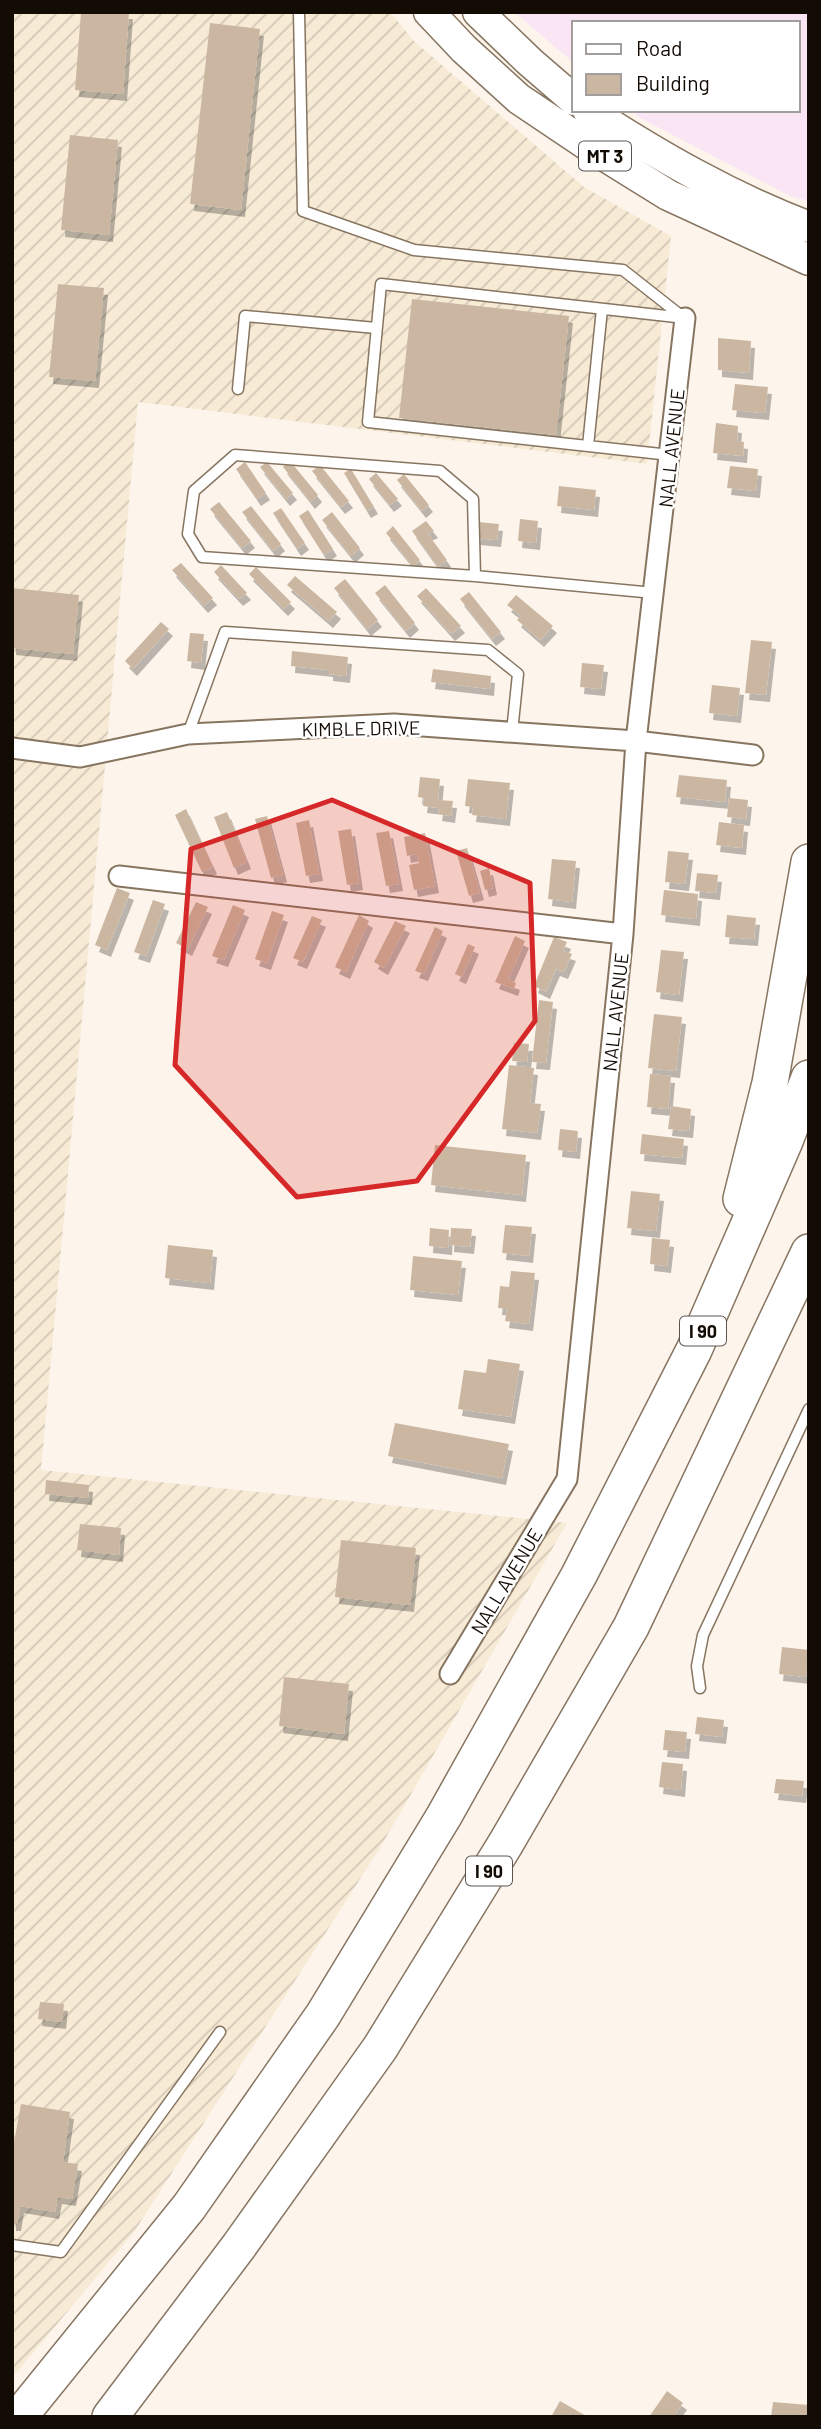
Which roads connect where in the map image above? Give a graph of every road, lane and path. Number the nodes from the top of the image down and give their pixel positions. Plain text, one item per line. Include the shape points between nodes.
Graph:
1 (299, 12) edge
2 (429, 12) edge
3 (478, 12) edge
4 (572, 98) edge
5 (592, 112) edge
6 (809, 227) edge
7 (809, 260) edge
8 (602, 309) junction
9 (685, 318) junction
10 (376, 328) junction
11 (238, 389) dead end
12 (588, 446) junction
13 (670, 455) junction
14 (475, 576) junction
15 (655, 593) junction
16 (512, 732) junction
17 (188, 734) junction
18 (636, 741) junction
19 (12, 748) edge
20 (753, 755) dead end
21 (809, 862) edge
22 (119, 876) dead end
23 (622, 934) junction
24 (809, 1078) edge
25 (804, 1266) edge
26 (809, 1409) edge
27 (579, 1575) junction
28 (450, 1674) dead end
29 (700, 1688) dead end
30 (220, 2032) dead end
31 (12, 2245) edge
32 (19, 2417) edge
33 (110, 2417) edge

1 - 9 lane via 303,211 414,250 623,270
2 - 7 main road, MT 3 via 519,99 589,146 668,195
3 - 4 main road
5 - 6 main road, MT 3 via 706,182
8 - 9 lane
8 - 10 lane via 381,284
8 - 12 lane
9 - 13 street, NALL AVENUE
10 - 11 lane via 245,316
10 - 12 lane via 368,422
12 - 13 lane
13 - 15 street, NALL AVENUE
14 - 14 lane via 202,556 188,534 194,491 235,455 440,471 473,499
14 - 15 lane
15 - 18 street, NALL AVENUE
16 - 17 street, KIMBLE DRIVE via 394,723
16 - 17 lane via 518,674 488,650 225,632
16 - 18 street, KIMBLE DRIVE
17 - 19 street, KIMBLE DRIVE via 80,757
18 - 20 street, KIMBLE DRIVE
18 - 23 street, NALL AVENUE
21 - 27 highway via 770,1083 741,1199
22 - 23 street
23 - 28 street, NALL AVENUE via 567,1479
24 - 27 highway, I 90 via 694,1350
25 - 33 highway, I 90 via 631,1626 506,1843 380,2048
26 - 29 lane via 703,1635 697,1666
27 - 32 highway, I 90 via 444,1816 323,2015 189,2207
30 - 31 lane via 61,2252

